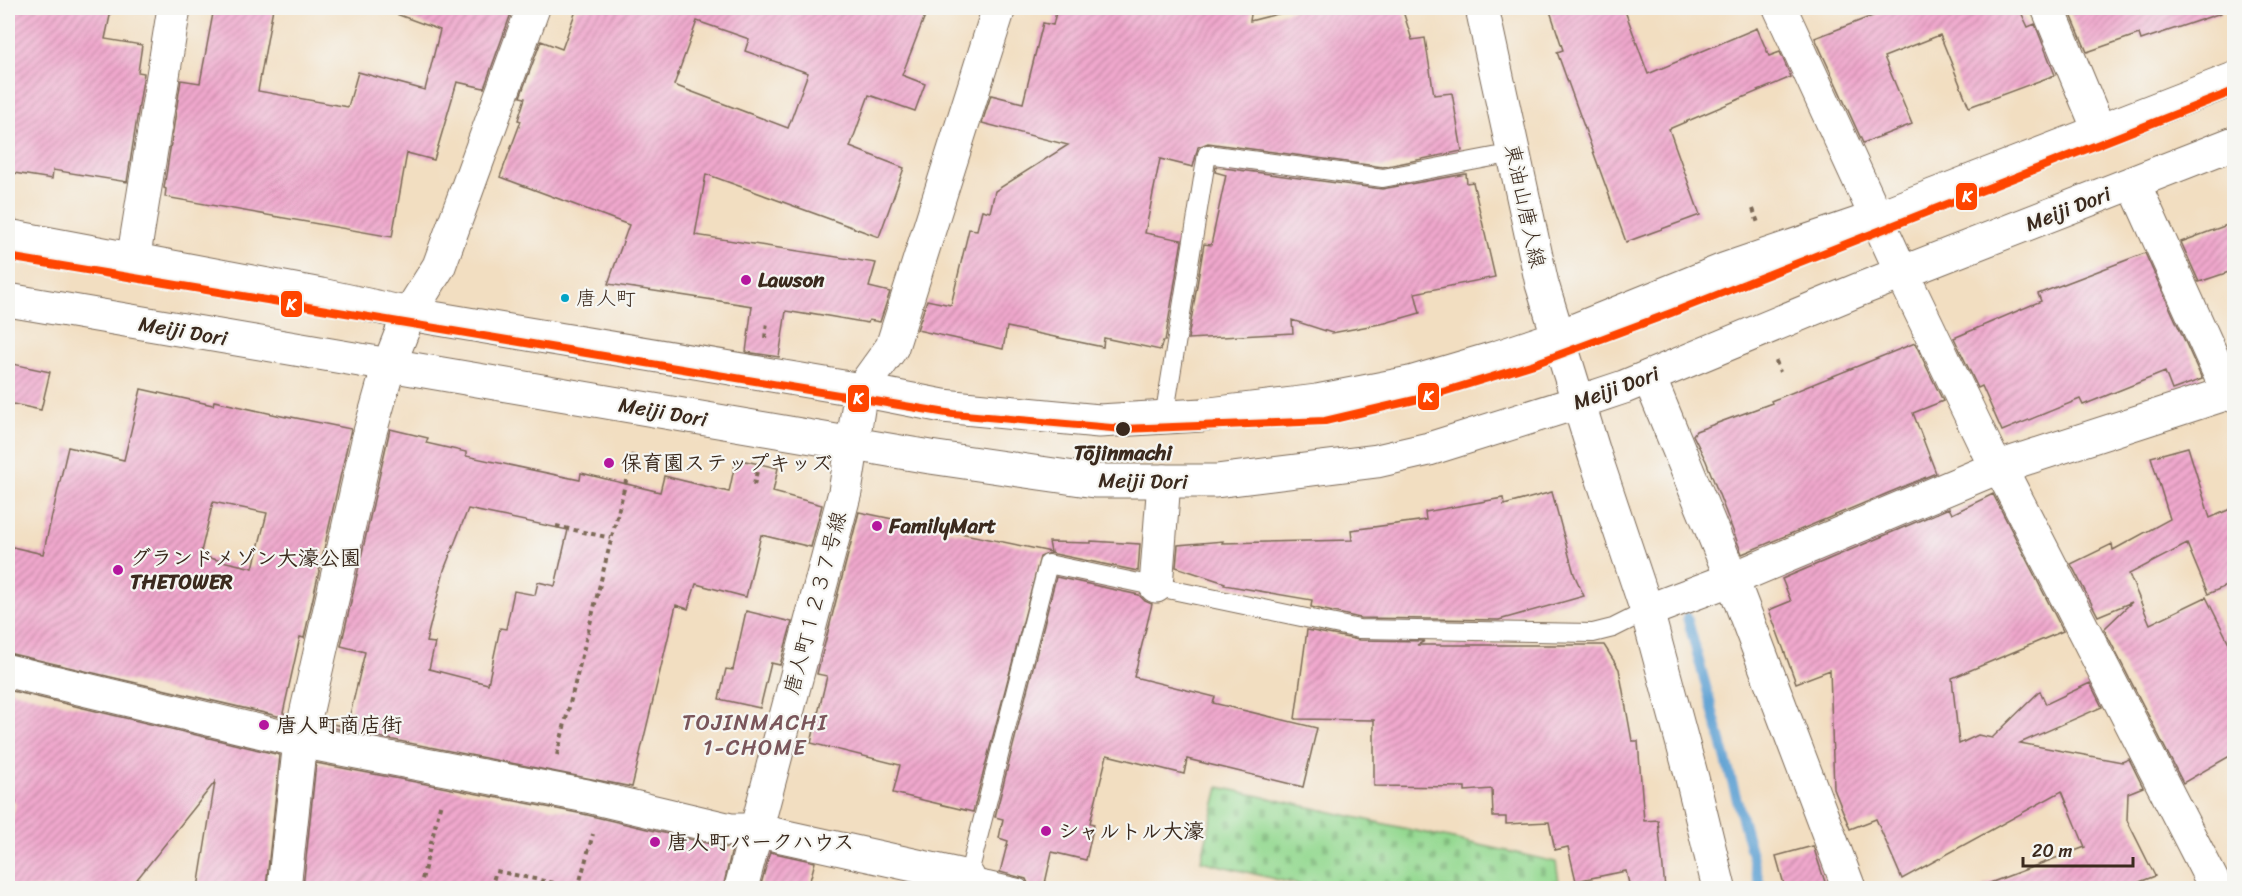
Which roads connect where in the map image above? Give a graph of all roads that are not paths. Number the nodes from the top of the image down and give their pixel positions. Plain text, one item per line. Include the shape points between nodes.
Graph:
1 (174, 8) edge
2 (533, 8) edge
3 (999, 8) edge
4 (1482, 8) edge
5 (1780, 8) edge
6 (2048, 8) edge
7 (2235, 79) edge
8 (2099, 130) junction
9 (2235, 143) edge
10 (1514, 153) junction
11 (2134, 184) junction
12 (1878, 217) junction
13 (8, 236) edge
14 (133, 261) junction
15 (1902, 273) junction
16 (8, 300) edge
17 (409, 314) junction
18 (1558, 336) junction
19 (389, 365) junction
20 (1649, 377) junction
21 (861, 390) junction
22 (2232, 393) edge
23 (1579, 402) junction
24 (1164, 418) junction
25 (852, 445) junction
26 (1996, 468) junction
27 (1164, 482) junction
28 (1732, 579) junction
29 (1156, 586) junction
30 (1647, 611) junction
31 (8, 671) edge
32 (300, 741) junction
33 (755, 830) junction
34 (981, 882) edge
35 (284, 888) edge
36 (741, 888) edge
37 (1019, 888) edge
38 (1719, 888) edge
39 (1850, 888) edge
40 (2216, 888) edge

1 - 14 street
2 - 17 street via 439,266
3 - 21 street via 892,347
4 - 10 street, 東油山唐人線
5 - 12 street
6 - 8 street
7 - 8 street
8 - 12 street
9 - 11 street, Meiji Dori
10 - 18 street, 東油山唐人線 via 1542,284
10 - 24 lane via 1383,178 1207,154
11 - 15 street, Meiji Dori
11 - 22 street
12 - 15 street
12 - 18 street via 1726,269
13 - 14 street
14 - 17 street
15 - 20 street, Meiji Dori
15 - 26 street
16 - 19 street, Meiji Dori
17 - 19 street
17 - 21 street
18 - 23 street, 東油山唐人線
18 - 24 street via 1410,383 1317,401
19 - 25 street, Meiji Dori
19 - 32 street via 370,432
20 - 23 street, Meiji Dori
20 - 28 street
21 - 24 street via 943,406 1099,421
21 - 25 street, 唐人町１２３７号線
22 - 26 street
23 - 27 street, Meiji Dori via 1429,449 1377,461 1216,481
23 - 30 street, 東油山唐人線
25 - 27 street, Meiji Dori via 1095,481
25 - 33 street, 唐人町１２３７号線 via 845,492
26 - 28 street
26 - 40 street via 2005,477
27 - 29 street
28 - 30 street
28 - 39 street
29 - 30 lane via 1359,629 1593,633
29 - 34 lane via 1048,564
30 - 38 street, 東油山唐人線
31 - 32 street
32 - 33 street via 602,800 731,830
32 - 35 street
33 - 34 street
33 - 36 street, 唐人町１２３７号線
34 - 37 lane

